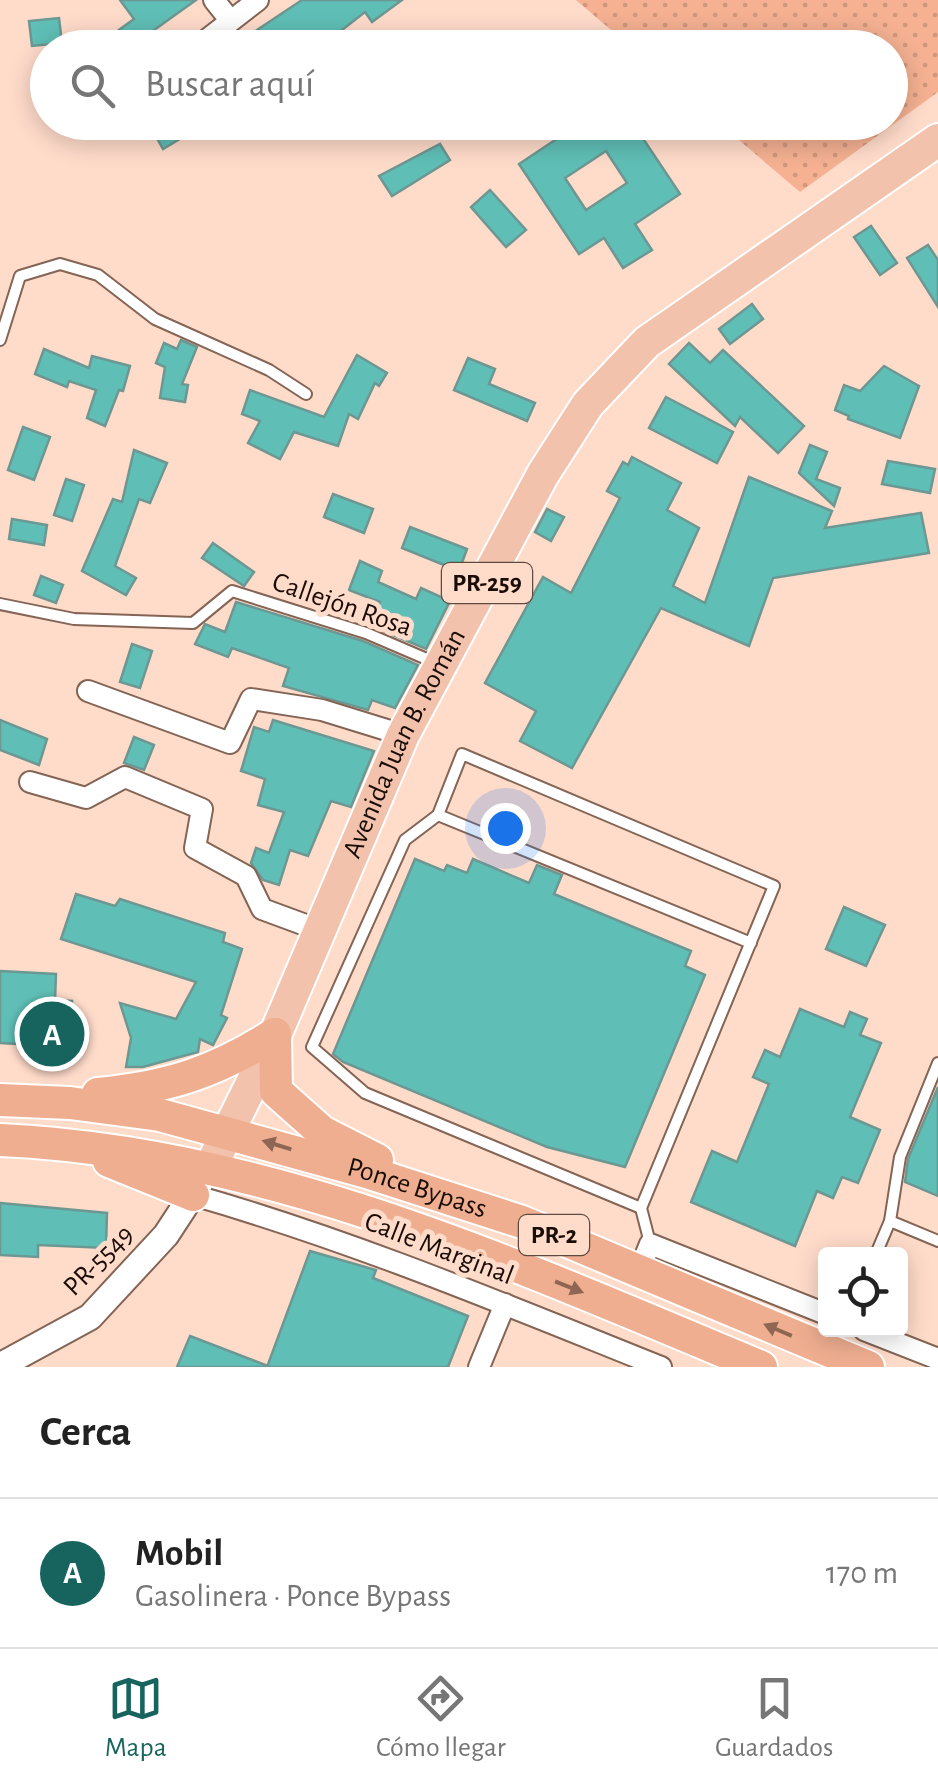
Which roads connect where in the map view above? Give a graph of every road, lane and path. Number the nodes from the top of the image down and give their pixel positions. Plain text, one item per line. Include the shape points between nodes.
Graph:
1 (214, 0) edge
2 (258, 0) edge
3 (230, 20) junction
4 (218, 30) edge
5 (938, 140) edge
6 (0, 340) edge
7 (306, 394) dead end
8 (0, 604) edge
9 (442, 666) junction
10 (88, 691) dead end
11 (403, 735) junction
12 (30, 782) dead end
13 (438, 815) junction
14 (319, 930) junction
15 (751, 943) junction
16 (276, 1034) junction
17 (938, 1063) edge
18 (0, 1100) edge
19 (40, 1101) junction
20 (230, 1131) junction
21 (0, 1140) edge
22 (63, 1143) junction
23 (211, 1166) junction
24 (193, 1195) junction
25 (460, 1202) junction
26 (641, 1208) junction
27 (890, 1221) junction
28 (938, 1240) edge
29 (879, 1247) edge
30 (644, 1258) junction
31 (505, 1304) junction
32 (818, 1312) edge
33 (882, 1337) edge
34 (938, 1358) edge
35 (0, 1366) edge
36 (479, 1367) edge
37 (661, 1367) edge
38 (760, 1367) edge
39 (868, 1367) edge

1 - 3 street
2 - 3 street
3 - 4 street
5 - 9 main road, Avenida Juan B. Román / PR-259 via 647,342 588,404 542,474
6 - 7 lane via 20,276 60,264 98,275 155,319 269,370
8 - 9 lane, Callejón Rosa via 74,619 193,623 232,591 366,632
9 - 11 main road, Avenida Juan B. Román / PR-259
10 - 11 street via 230,743 250,699 322,710
11 - 14 main road, Avenida Juan B. Román / PR-259
12 - 14 street via 86,798 125,777 202,810 195,848 246,876 262,909
13 - 15 lane
13 - 15 lane via 462,754 774,886
13 - 26 lane via 405,840 312,1047 365,1093
14 - 16 main road, Avenida Juan B. Román / PR-259
15 - 26 lane
16 - 19 highway via 225,1066 139,1090
16 - 20 main road, Avenida Juan B. Román / PR-259
16 - 25 highway via 276,1091 322,1132
17 - 27 lane via 900,1158
18 - 19 highway, Ponce Bypass / PR-2
19 - 20 highway, Ponce Bypass / PR-2
20 - 23 main road, Avenida Juan B. Román / PR-259
25 -> 20 highway, Ponce Bypass / PR-2
21 - 22 highway, Ponce Bypass / PR-2
22 - 23 highway, Ponce Bypass / PR-2
22 - 24 highway
23 - 24 street, PR-5549
23 -> 38 highway, Ponce Bypass / PR-2 via 500,1259
24 - 31 street, Calle Marginal via 296,1224
24 - 35 street, PR-5549 via 166,1235 90,1317
25 - 30 highway, Ponce Bypass / PR-2
26 - 30 lane
27 - 28 lane
27 - 29 lane
30 - 32 street
39 -> 30 highway, Ponce Bypass / PR-2
31 - 36 street
31 - 37 street, Calle Marginal
33 - 34 street

